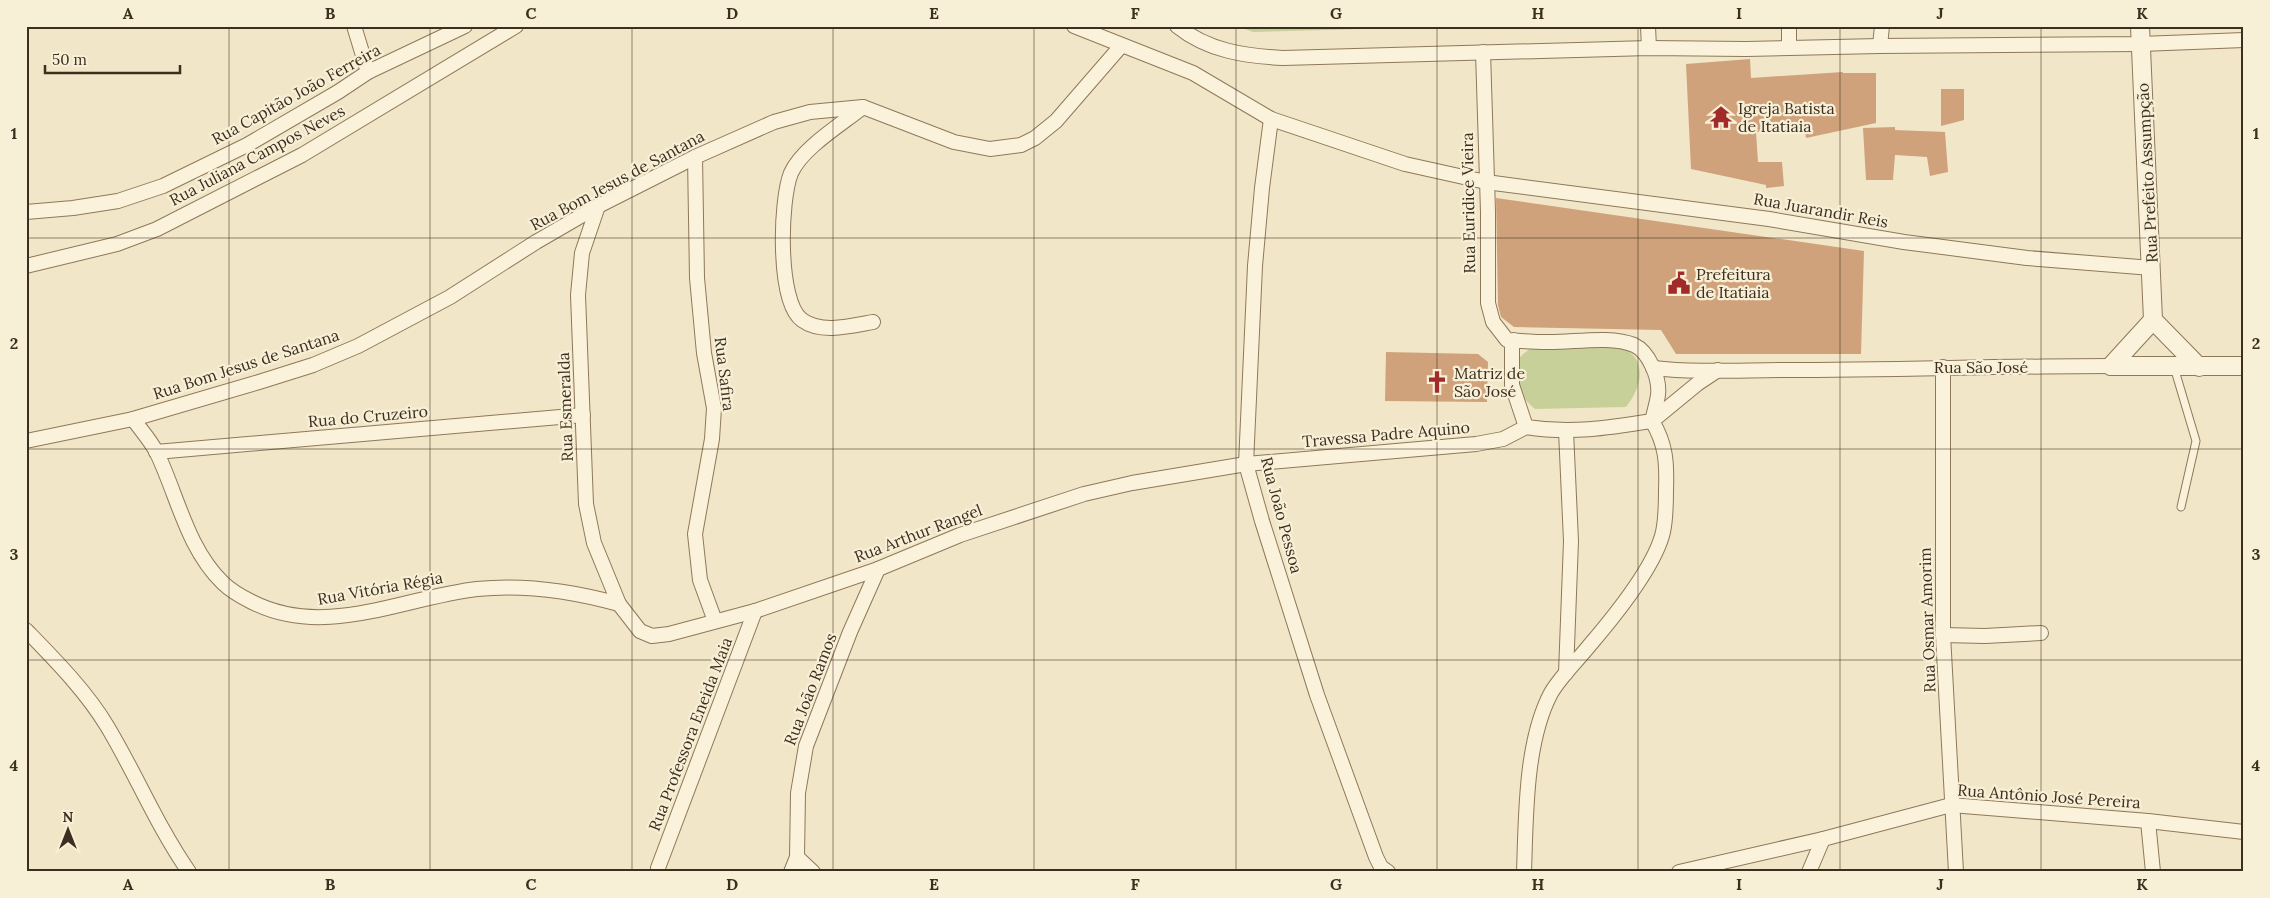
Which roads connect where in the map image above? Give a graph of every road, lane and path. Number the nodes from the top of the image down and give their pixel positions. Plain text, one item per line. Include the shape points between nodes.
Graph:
1 (354, 26) edge
2 (465, 26) edge
3 (516, 26) edge
4 (1074, 26) edge
5 (1177, 26) edge
6 (1648, 26) edge
7 (1789, 26) edge
8 (1882, 26) edge
9 (2140, 35) edge
10 (2244, 40) edge
11 (1121, 46) junction
12 (1880, 46) junction
13 (1649, 48) junction
14 (1789, 48) junction
15 (1483, 52) junction
16 (368, 72) junction
17 (864, 107) junction
18 (1271, 118) junction
19 (695, 157) junction
20 (1486, 182) junction
21 (598, 206) junction
22 (26, 212) edge
23 (26, 266) edge
24 (2152, 268) junction
25 (2153, 320) junction
26 (873, 322) dead end
27 (1514, 340) junction
28 (2111, 366) junction
29 (2244, 366) edge
30 (1942, 367) junction
31 (2174, 367) junction
32 (2199, 367) junction
33 (1653, 368) junction
34 (1718, 370) junction
35 (583, 415) junction
36 (133, 419) junction
37 (1652, 421) junction
38 (1526, 426) junction
39 (1566, 431) junction
40 (26, 441) edge
41 (156, 452) junction
42 (1246, 464) junction
43 (2180, 507) dead end
44 (878, 569) junction
45 (618, 604) junction
46 (755, 611) junction
47 (715, 621) junction
48 (26, 630) edge
49 (2041, 633) dead end
50 (1942, 635) junction
51 (1566, 672) junction
52 (1951, 805) junction
53 (2148, 821) junction
54 (2244, 832) edge
55 (1823, 839) junction
56 (797, 857) junction
57 (658, 868) dead end
58 (189, 872) edge
59 (791, 872) edge
60 (813, 872) edge
61 (1388, 872) edge
62 (1524, 872) edge
63 (1679, 872) edge
64 (1810, 872) edge
65 (1956, 872) edge
66 (2153, 872) edge

1 - 16 street
2 - 16 street, Rua Capitão João Ferreira
3 - 23 street, Rua Juliana Campos Neves via 302,155 157,229 117,244
4 - 11 street
5 - 15 street via 1189,36 1242,55 1310,58
6 - 13 street
7 - 14 street
8 - 12 street
9 - 10 street
9 - 12 street
9 - 24 street, Rua Prefeito Assumpção
11 - 17 street, Rua Bom Jesus de Santana via 1056,121 1021,145 990,149 954,142
11 - 18 street via 1193,73
12 - 14 street
13 - 14 street
13 - 15 street
15 - 20 street, Rua Euridice Vieira
16 - 22 street, Rua Capitão João Ferreira via 247,145 142,194 73,208
17 - 19 street, Rua Bom Jesus de Santana via 810,112 774,122
17 - 26 street via 800,159 792,172 784,205 784,242 789,297 797,315 821,327
18 - 20 street via 1405,164
18 - 42 street, Rua João Pessoa via 1255,266
19 - 21 street, Rua Bom Jesus de Santana
19 - 47 street, Rua Safira via 698,295 714,408 696,534 700,580
20 - 24 street, Rua Juarandir Reis via 1769,219 1923,245
20 - 27 street, Rua Euridice Vieira via 1488,303 1493,322 1507,340
21 - 35 street, Rua Esmeralda via 582,253 578,294
21 - 36 street, Rua Bom Jesus de Santana via 450,297 358,346 268,379
24 - 25 street, Rua Prefeito Assumpção
25 - 28 street
25 - 32 street
27 - 33 street via 1625,342 1639,348
27 - 38 street via 1512,385
28 - 30 street, Rua São José
28 - 31 street, Rua São José
29 - 32 street, Rua São José
30 - 34 street, Rua São José
30 - 50 street, Rua Osmar Amorim
31 - 32 street, Rua São José
31 - 43 lane via 2196,441
33 - 34 street, Rua São José
33 - 37 street via 1658,394
34 - 37 street
35 - 41 street, Rua do Cruzeiro
35 - 45 street, Rua Esmeralda via 586,504 594,543
36 - 40 street, Rua Bom Jesus de Santana
36 - 41 street, Rua Vitória Régia
37 - 39 street via 1602,430
37 - 51 street via 1662,436 1666,460 1663,532 1639,579
38 - 39 street
38 - 42 street, Travessa Padre Aquino via 1503,439 1476,444
39 - 51 street via 1571,541
41 - 45 street, Rua Vitória Régia via 189,533 206,562 224,584 242,597 270,609 308,619 333,617 478,589 515,588 582,594
42 - 44 street, Rua Arthur Rangel via 1084,494 970,531
42 - 61 street, Rua João Pessoa via 1317,696 1376,857
44 - 46 street, Rua Arthur Rangel
44 - 56 street, Rua João Ramos via 806,746 798,793
45 - 47 street, Rua Arthur Rangel via 640,630 652,636
46 - 47 street, Rua Arthur Rangel
46 - 57 street, Rua Professora Eneida Maia
48 - 58 street via 66,672 106,724
49 - 50 street
50 - 52 street, Rua Osmar Amorim
51 - 62 street via 1552,692 1534,743
52 - 53 street, Rua Antônio José Pereira
52 - 55 street, Rua Antônio José Pereira
52 - 65 street, Rua Osmar Amorim
53 - 54 street, Rua Antônio José Pereira
53 - 66 street
55 - 63 street, Rua Antônio José Pereira
55 - 64 street
56 - 59 street, Rua João Ramos
56 - 60 street

